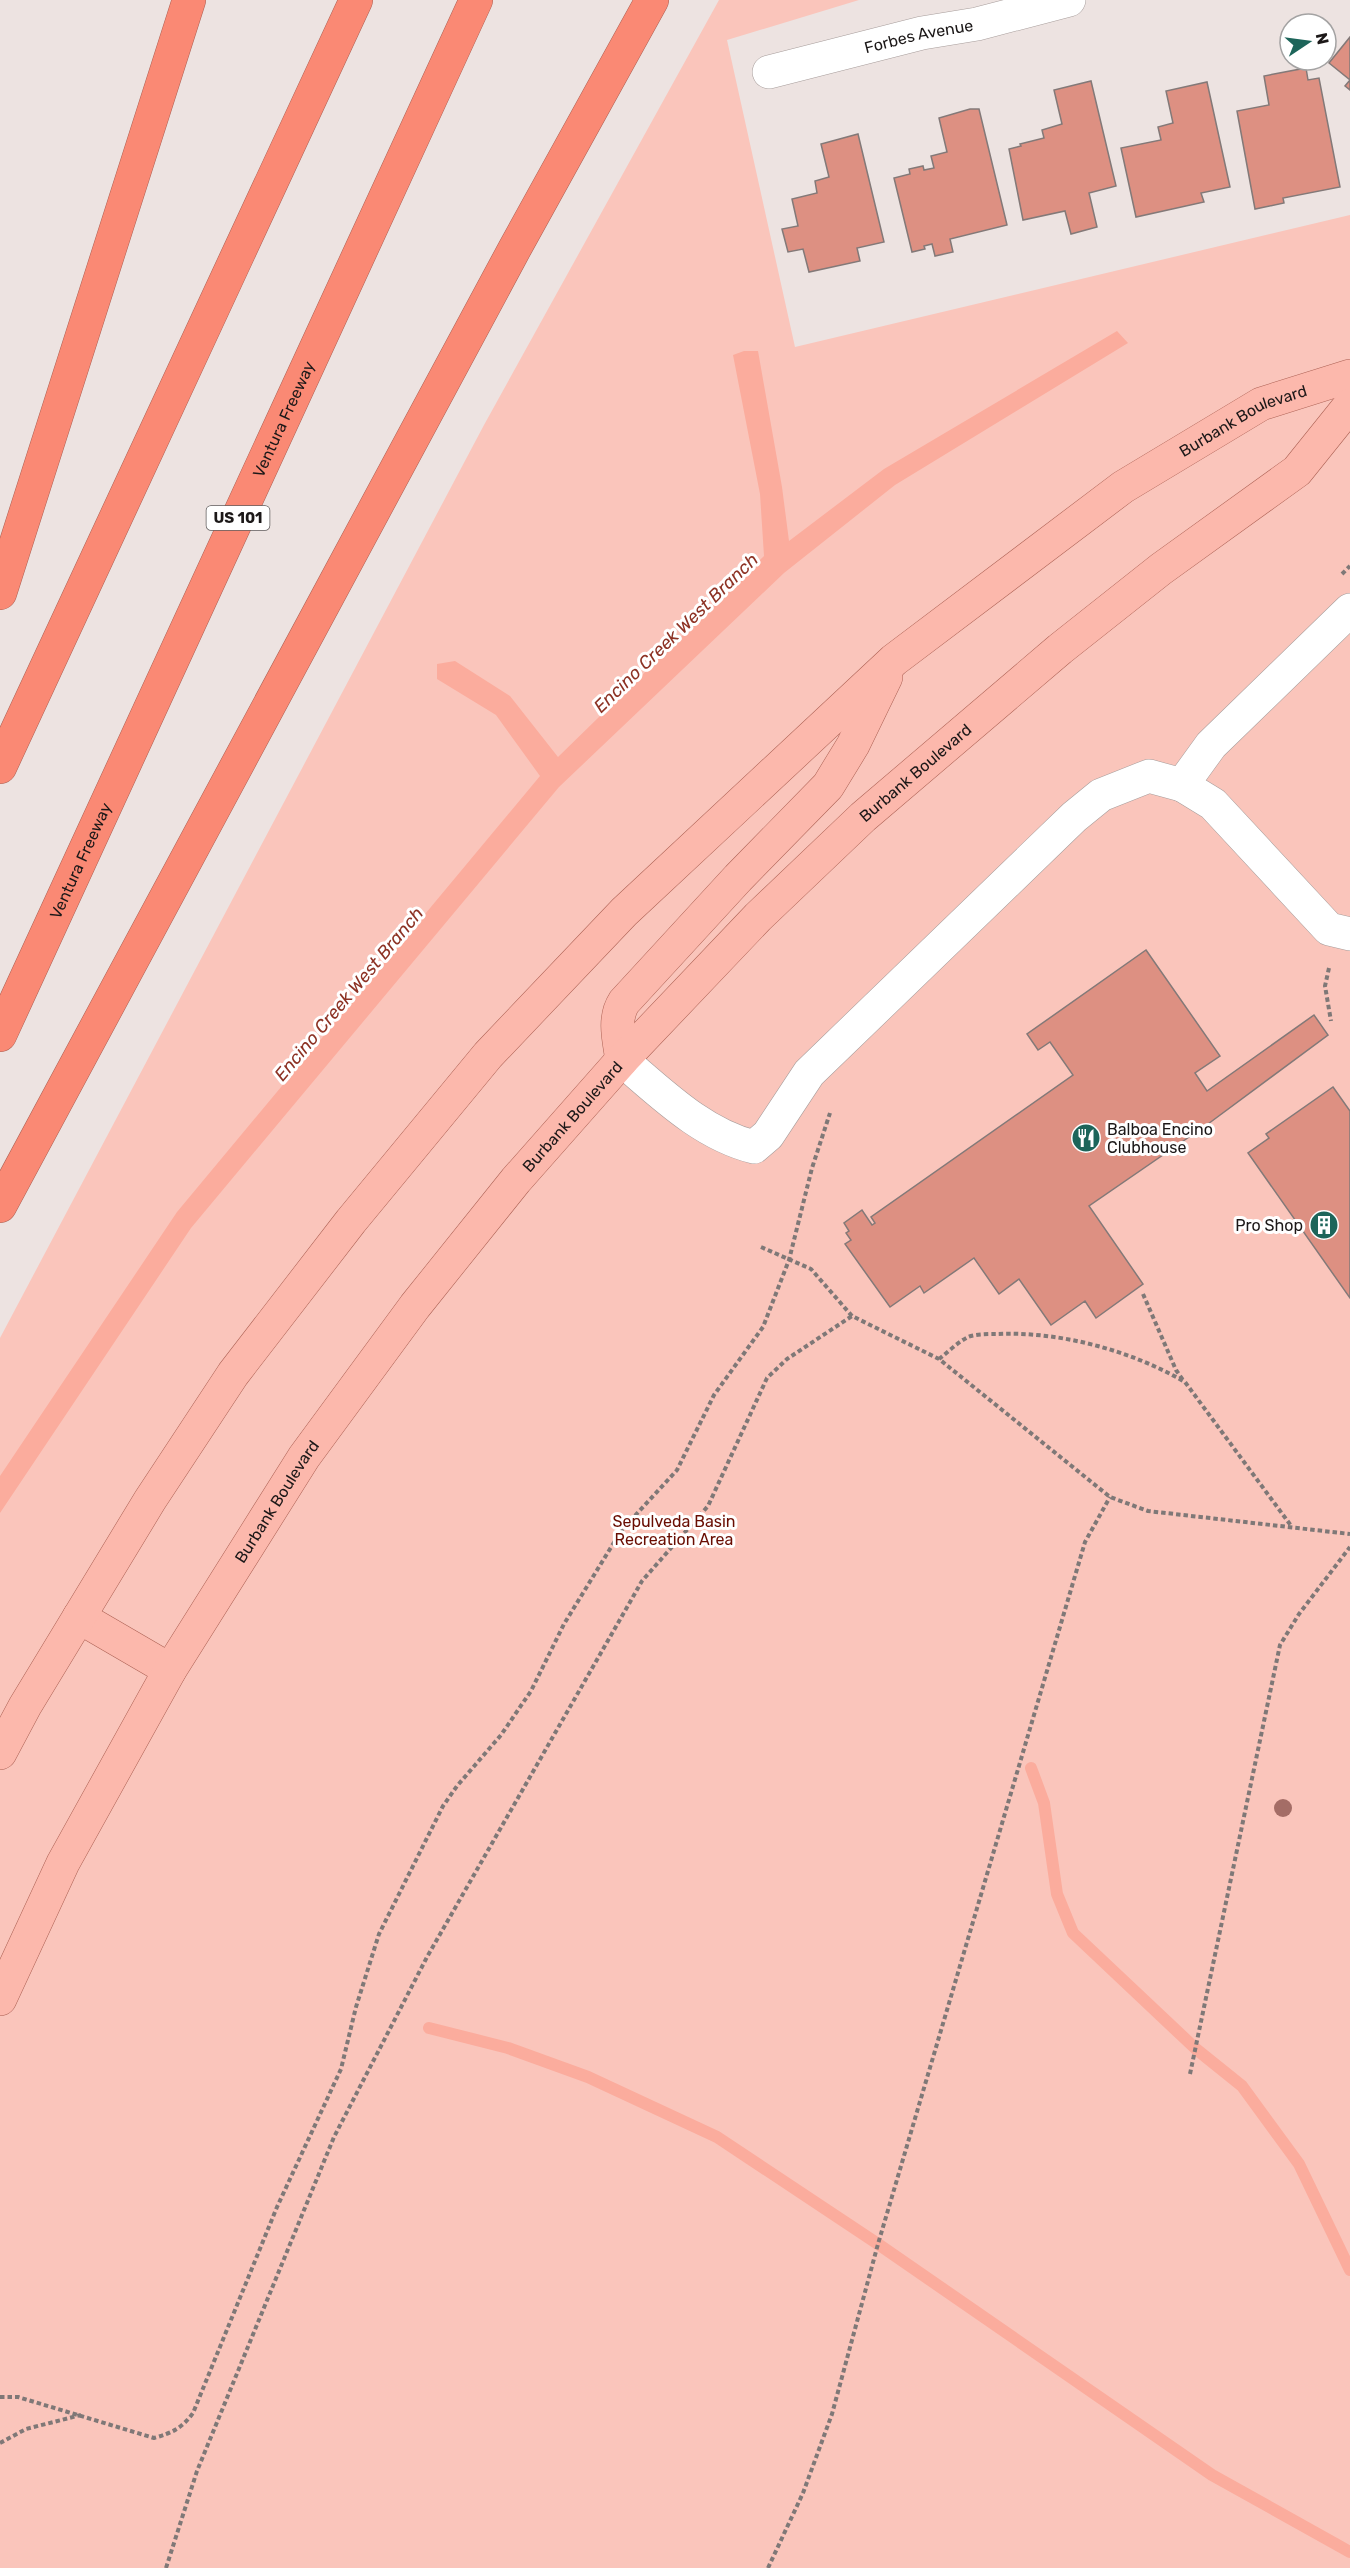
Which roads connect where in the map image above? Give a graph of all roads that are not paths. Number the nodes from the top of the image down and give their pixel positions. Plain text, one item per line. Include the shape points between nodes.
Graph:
1 (189, 0) edge
2 (356, 0) edge
3 (476, 0) edge
4 (652, 0) edge
5 (1069, 0) edge
6 (974, 12) edge
7 (769, 72) dead end
8 (1350, 376) edge
9 (1350, 405) edge
10 (0, 593) edge
11 (1350, 610) edge
12 (894, 660) junction
13 (0, 767) edge
14 (1182, 785) junction
15 (1350, 934) edge
16 (0, 1035) edge
17 (622, 1060) junction
18 (0, 1206) edge
19 (79, 1617) junction
20 (170, 1670) junction
21 (0, 1753) edge
22 (0, 1999) edge

1 - 10 highway
2 - 13 highway
3 - 16 highway, Ventura Freeway / US 101
4 - 18 highway
5 - 6 street, Forbes Avenue
6 - 7 street, Forbes Avenue via 922,33
8 - 12 main road, Burbank Boulevard via 1261,404 1123,487
9 - 17 main road, Burbank Boulevard via 1297,471 1161,568 961,731 863,817 758,917
11 - 14 street via 1211,745
12 - 17 main road via 853,745 828,786 624,1002 617,1019
12 - 19 main road, Burbank Boulevard via 624,912 488,1055 232,1374
14 - 15 street via 1213,804 1329,929
14 - 17 street via 1149,776 1101,795 1074,817 809,1074 768,1135 754,1147 733,1142 691,1118
17 - 20 main road, Burbank Boulevard via 516,1180 415,1306 304,1457
19 - 20 main road
19 - 21 main road, Burbank Boulevard
20 - 22 main road, Burbank Boulevard via 63,1863

